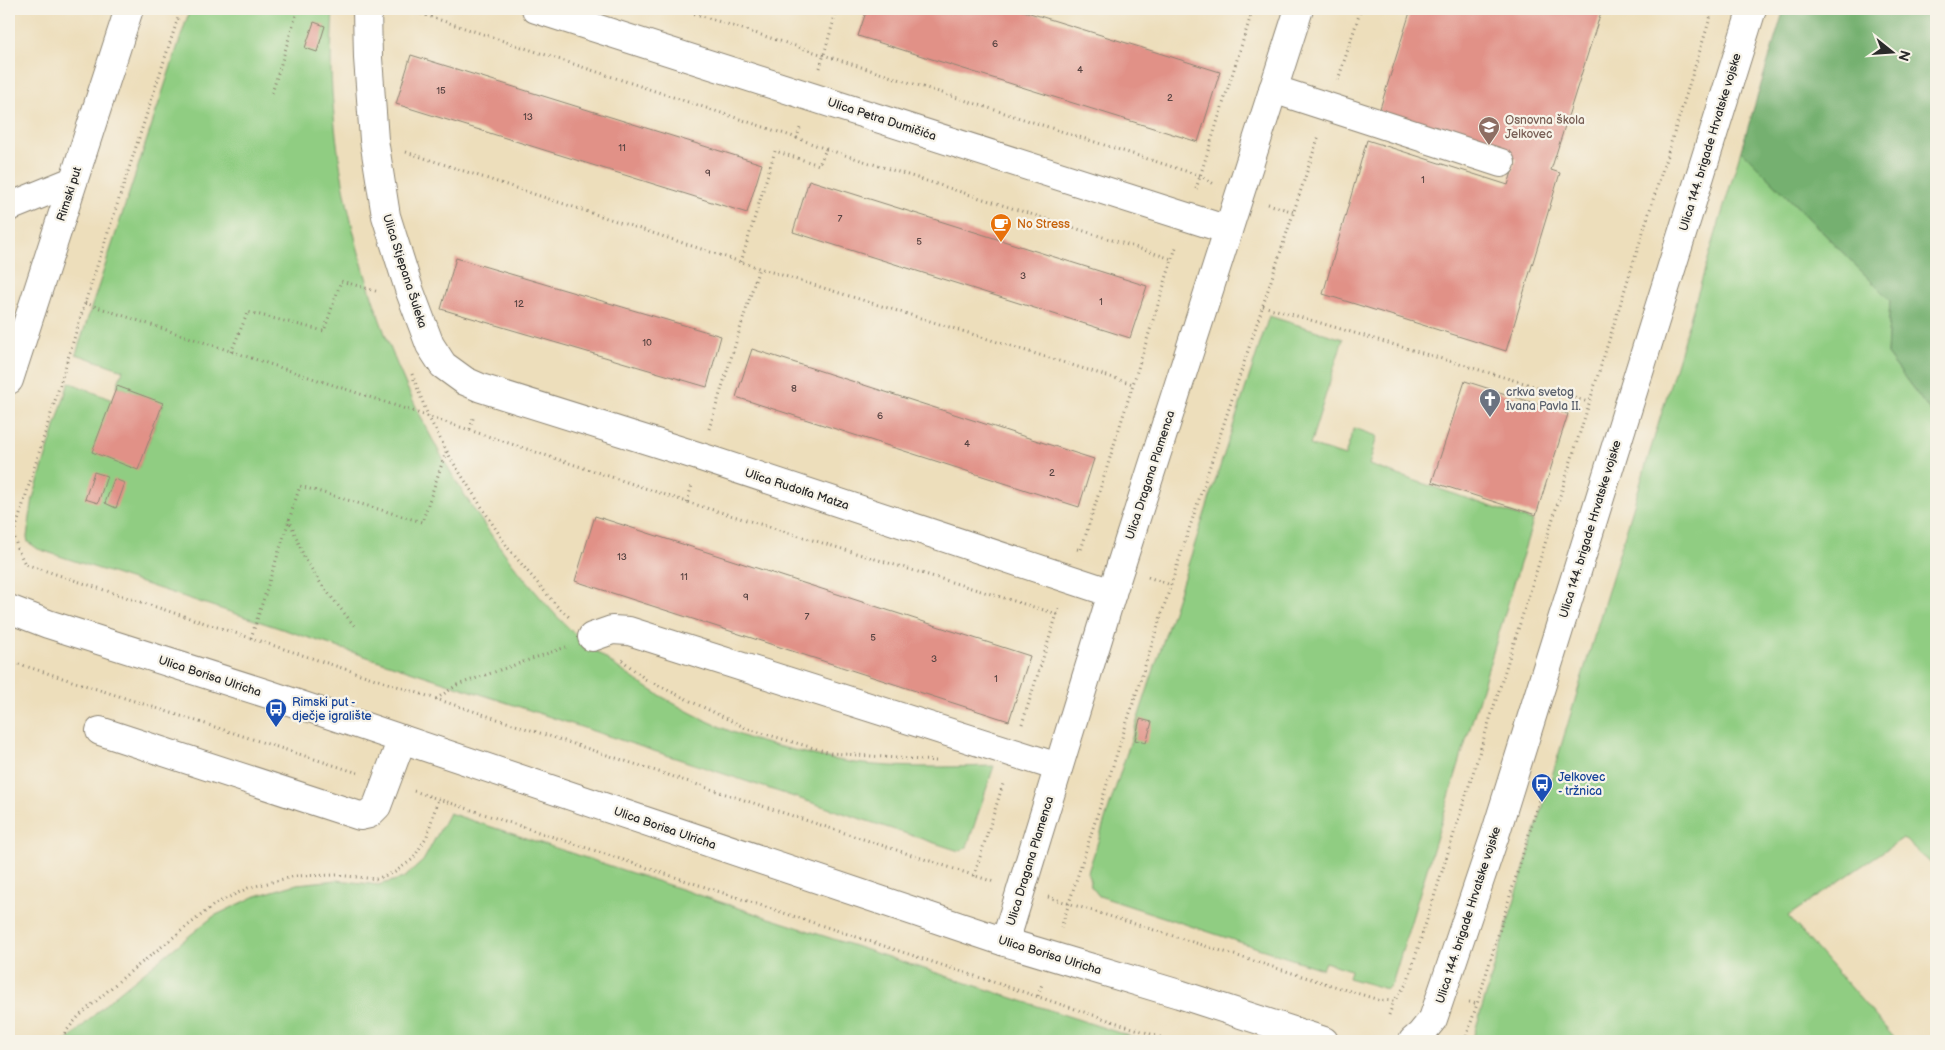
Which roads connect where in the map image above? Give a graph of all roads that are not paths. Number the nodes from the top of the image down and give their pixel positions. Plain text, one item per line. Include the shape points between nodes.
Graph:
1 (129, 9) edge
2 (367, 9) edge
3 (536, 9) edge
4 (1299, 9) edge
5 (1752, 9) edge
6 (1273, 89) junction
7 (1501, 163) dead end
8 (73, 181) junction
9 (9, 207) edge
10 (1228, 230) junction
11 (18, 326) edge
12 (9, 380) edge
13 (481, 388) joint
14 (1112, 593) junction
15 (9, 609) edge
16 (592, 637) road end
17 (100, 731) dead end
18 (402, 739) junction
19 (1058, 767) junction
20 (1005, 942) junction
21 (1324, 1041) edge
22 (1413, 1041) edge

1 - 8 street, Rimski put
2 - 13 street, Ulica Stjepana Šuleka via 374,140 386,216 430,345 443,365
3 - 10 street, Ulica Petra Dumičića
4 - 6 street, Ulica Dragana Plamenca
5 - 22 street, Ulica 144. brigade Hrvatske vojske via 1479,882 1433,1019
6 - 7 street
6 - 10 street, Ulica Dragana Plamenca
8 - 9 street
8 - 11 street, Rimski put
10 - 14 street, Ulica Dragana Plamenca
11 - 12 street, Rimski put
13 - 14 street, Ulica Rudolfa Matza
14 - 19 street, Ulica Dragana Plamenca
15 - 18 street, Ulica Borisa Ulricha
16 - 19 street via 612,630 629,631
17 - 18 street via 360,816 369,814 376,806
18 - 20 street, Ulica Borisa Ulricha
19 - 20 street, Ulica Dragana Plamenca
20 - 21 street, Ulica Borisa Ulricha

